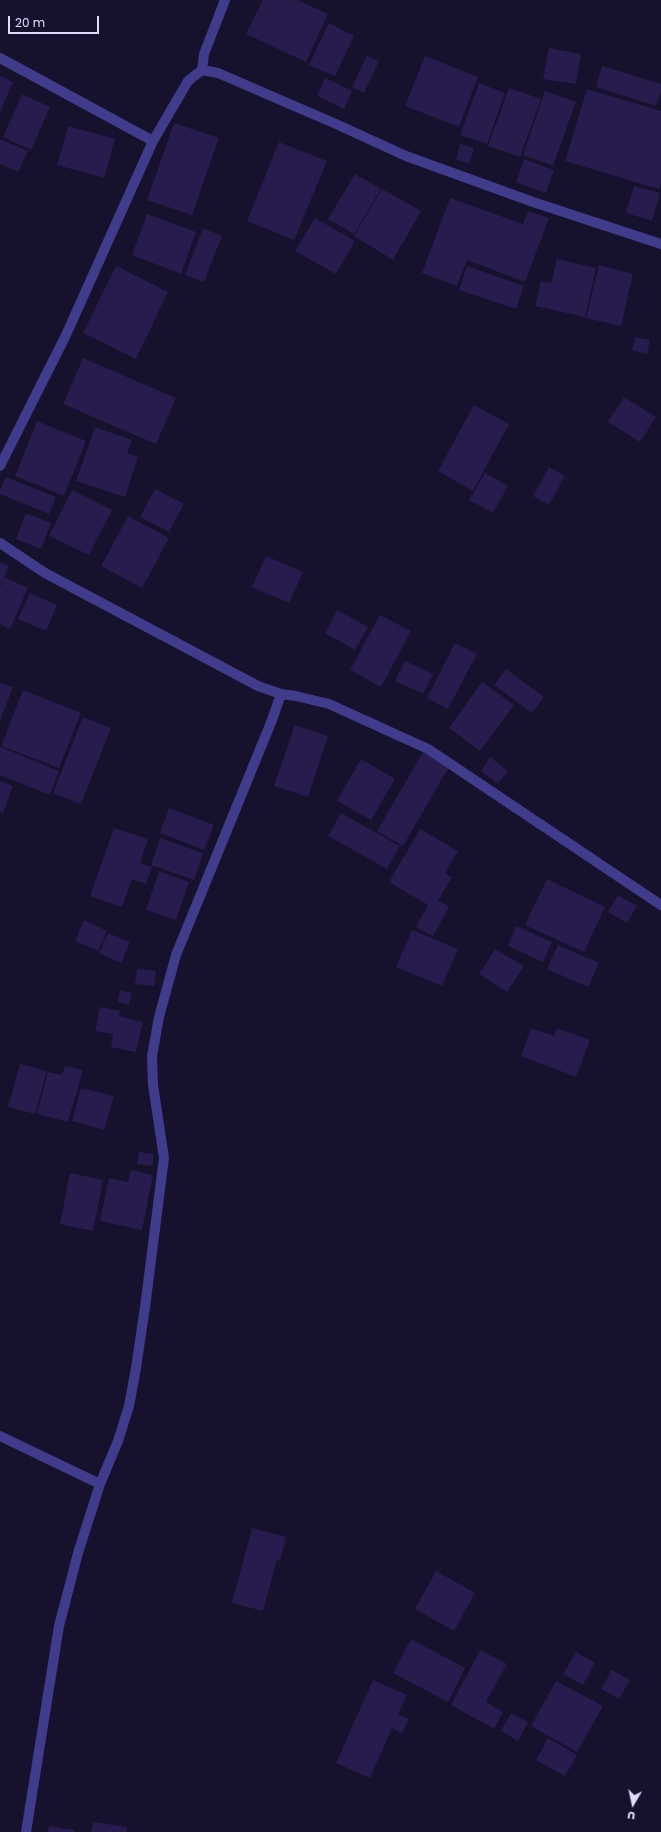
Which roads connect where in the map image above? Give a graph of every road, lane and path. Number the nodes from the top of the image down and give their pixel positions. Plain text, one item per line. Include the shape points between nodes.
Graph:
1 (225, 0) edge
2 (0, 58) edge
3 (202, 70) junction
4 (153, 141) junction
5 (661, 244) edge
6 (0, 466) edge
7 (0, 544) edge
8 (281, 694) junction
9 (661, 905) edge
10 (0, 1436) edge
11 (100, 1484) junction
12 (26, 1832) edge

1 - 3 street via 204,54
2 - 4 street
3 - 4 street via 188,81
3 - 5 street via 218,73 406,156 533,202
4 - 6 street via 66,335
7 - 8 street via 52,576 258,686
8 - 9 street via 329,704 428,749
8 - 11 street via 176,955 159,1017 152,1056 153,1085 164,1158 160,1192 129,1406
10 - 11 street
11 - 12 street via 59,1626

